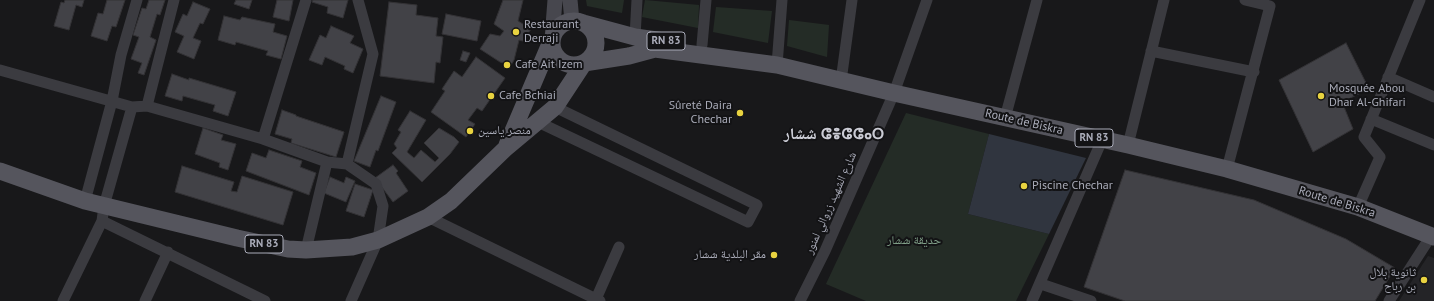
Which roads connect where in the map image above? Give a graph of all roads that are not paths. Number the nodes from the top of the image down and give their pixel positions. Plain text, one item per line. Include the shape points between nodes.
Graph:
1 (137, 0) edge
2 (174, 0) edge
3 (306, 0) edge
4 (358, 0) edge
5 (555, 0) edge
6 (570, 0) edge
7 (637, 0) edge
8 (706, 0) edge
9 (782, 0) edge
10 (852, 0) edge
11 (927, 0) edge
12 (1037, 0) edge
13 (1164, 0) edge
14 (1245, 0) edge
15 (1420, 0) edge
16 (577, 22) junction
17 (635, 38) junction
18 (552, 39) junction
19 (702, 45) junction
20 (1151, 51) junction
21 (748, 60) junction
22 (584, 63) junction
23 (777, 65) junction
24 (0, 70) edge
25 (1254, 72) junction
26 (1388, 76) junction
27 (841, 81) junction
28 (894, 93) junction
29 (1434, 97) edge
30 (112, 101) junction
31 (147, 106) junction
32 (132, 107) junction
33 (555, 107) junction
34 (1005, 118) junction
35 (1371, 119) junction
36 (538, 122) junction
37 (263, 139) junction
38 (1102, 140) junction
39 (1128, 145) junction
40 (1434, 145) edge
41 (506, 148) junction
42 (327, 162) junction
43 (347, 164) junction
44 (1227, 169) junction
45 (0, 171) edge
46 (85, 201) junction
47 (1358, 207) junction
48 (103, 213) junction
49 (428, 217) junction
50 (1433, 236) edge
51 (378, 240) junction
52 (619, 247) dead end
53 (306, 250) junction
54 (168, 252) junction
55 (1041, 284) junction
56 (67, 300) edge
57 (598, 300) edge
58 (145, 301) edge
59 (266, 301) edge
60 (351, 301) edge
61 (800, 301) edge
62 (1032, 301) edge
63 (1091, 301) edge
64 (1389, 301) edge

1 - 30 street via 121,55
2 - 31 street
3 - 37 street
4 - 43 street via 373,54
5 - 18 main road
6 - 16 main road
7 - 17 street
8 - 19 street
9 - 23 street
10 - 27 street
11 - 28 street, شارع الشهيد زروالي لمنور
12 - 34 street
13 - 20 street
14 - 25 street via 1270,6
15 - 26 street
16 - 17 main road, RN 83
16 - 18 main road via 566,22 556,28
16 - 22 main road via 593,32 596,39 594,53
17 - 19 main road, RN 83
18 - 22 main road via 554,53 563,63
18 - 41 main road, RN 83
19 - 21 main road, RN 83
20 - 25 street
20 - 39 street
21 - 22 main road, RN 83 via 655,49
21 - 23 main road, Route de Biskra / RN 83
22 - 33 main road, RN 83
23 - 27 main road, Route de Biskra / RN 83
24 - 30 street
25 - 44 street
26 - 29 street
26 - 35 street
27 - 28 main road, Route de Biskra / RN 83
28 - 34 main road, Route de Biskra / RN 83
28 - 61 street, شارع الشهيد زروالي لمنور via 825,251
30 - 32 street
30 - 46 street
31 - 32 street
31 - 37 street
32 - 48 street
33 - 36 main road, RN 83
33 - 36 street via 757,205 748,222
34 - 38 main road, Route de Biskra / RN 83
35 - 40 street
35 - 47 street via 1364,137 1380,157
36 - 41 main road, RN 83
37 - 42 street
38 - 39 main road, Route de Biskra / RN 83
38 - 55 street
39 - 44 main road, Route de Biskra / RN 83
41 - 49 main road, RN 83 via 451,201
42 - 43 street
42 - 53 street
43 - 51 street via 376,184 383,206
44 - 47 main road, Route de Biskra / RN 83
45 - 46 main road, RN 83
46 - 48 main road, RN 83
47 - 50 main road, Route de Biskra / RN 83
48 - 53 main road, RN 83 via 288,249
48 - 54 street
48 - 56 street
49 - 51 main road, RN 83
49 - 57 street
50 - 64 street
51 - 53 main road, RN 83 via 352,247
51 - 60 street
52 - 57 street
54 - 58 street
54 - 59 street
55 - 62 street
55 - 63 street

